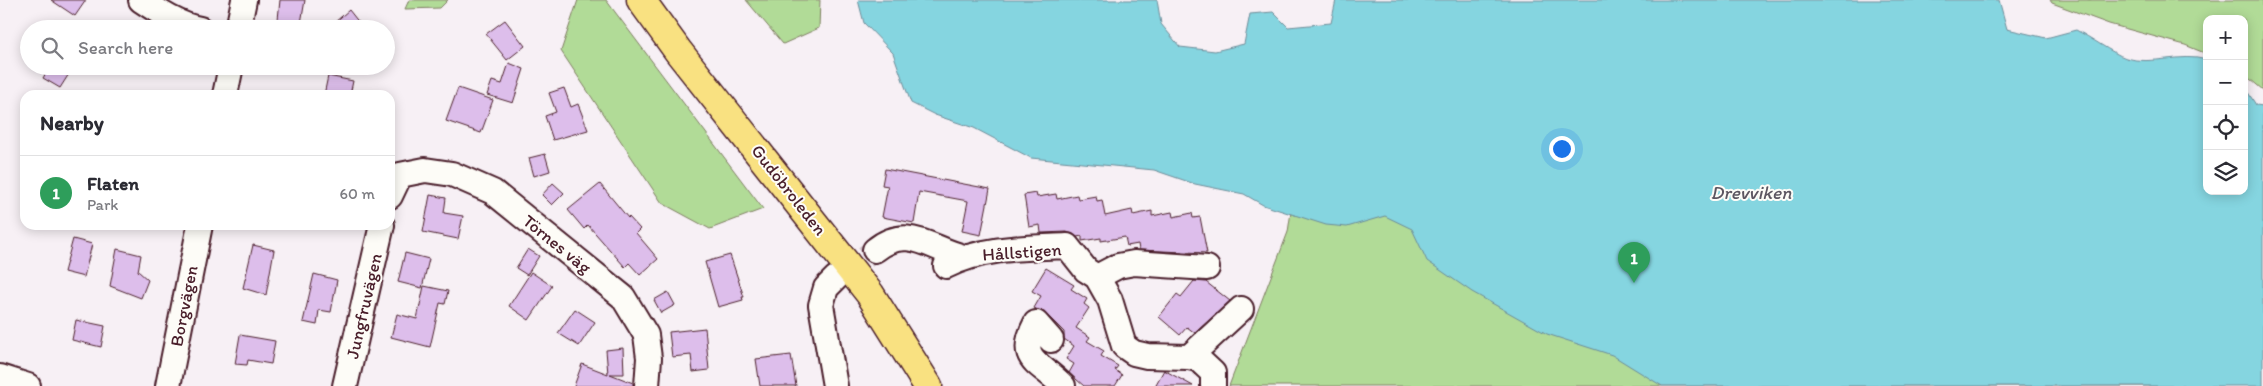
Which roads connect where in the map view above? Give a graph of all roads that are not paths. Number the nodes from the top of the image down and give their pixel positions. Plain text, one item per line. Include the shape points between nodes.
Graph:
1 (141, 0) edge
2 (244, 0) edge
3 (641, 0) edge
4 (660, 0) edge
5 (177, 20) edge
6 (240, 20) edge
7 (229, 75) edge
8 (226, 90) edge
9 (395, 185) edge
10 (199, 230) edge
11 (381, 230) edge
12 (875, 250) tunnel mouth
13 (1207, 268) dead end
14 (1097, 277) junction
15 (836, 278) tunnel mouth
16 (1241, 309) dead end
17 (1051, 340) dead end
18 (1188, 357) junction
19 (0, 377) edge
20 (28, 386) edge
21 (168, 386) edge
22 (345, 386) edge
23 (647, 386) edge
24 (835, 386) edge
25 (928, 386) edge
26 (945, 386) edge
27 (1063, 386) edge
28 (1212, 386) edge

1 - 5 street
2 - 6 street
3 - 25 main road, Gudöbroleden via 870,294
4 - 26 main road, Gudöbroleden via 688,41 879,285
7 - 8 street
9 - 23 street, Törnes väg via 424,170 452,174 493,192 623,297 646,335 649,358
10 - 21 street, Borgvägen
11 - 22 street, Jungfruvägen
12 - 14 street, Hållstigen via 886,240 920,231 955,262 997,250 1067,246 1086,270
13 - 14 street via 1134,263 1118,266
14 - 18 street, Hållstigen via 1110,300 1124,346 1134,354
15 - 24 street via 826,288 821,306
16 - 18 street
17 - 27 street via 1036,323 1027,350 1031,358
18 - 28 street, Hållstigen via 1206,364 1213,373
19 - 20 street

